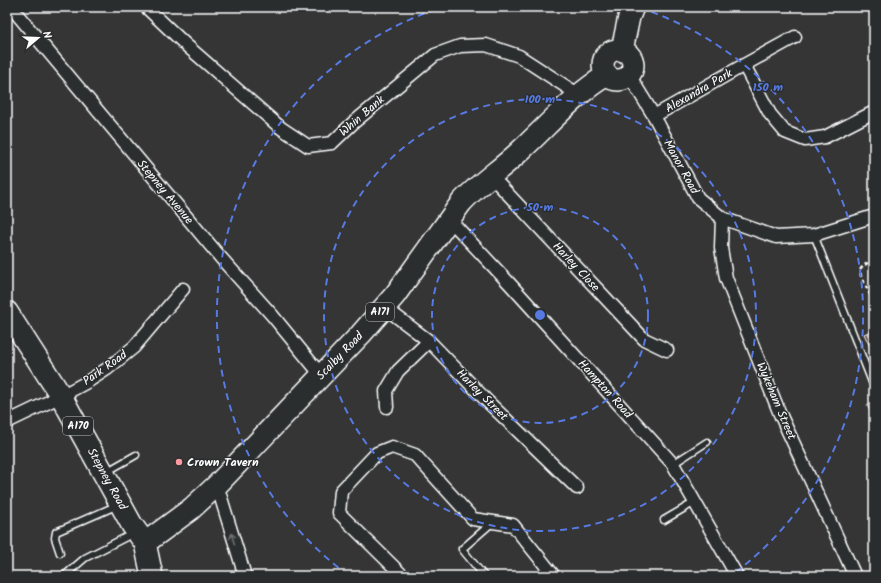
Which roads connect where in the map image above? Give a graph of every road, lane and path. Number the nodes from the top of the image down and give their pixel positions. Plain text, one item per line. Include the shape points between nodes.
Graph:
1 (11, 7) edge
2 (146, 7) edge
3 (633, 7) edge
4 (795, 37) dead end
5 (622, 50) junction
6 (744, 65) junction
7 (607, 75) junction
8 (628, 77) junction
9 (579, 95) junction
10 (874, 112) edge
11 (654, 116) junction
12 (491, 176) junction
13 (874, 216) edge
14 (722, 218) junction
15 (449, 219) junction
16 (814, 235) junction
17 (874, 259) edge
18 (183, 289) dead end
19 (874, 302) edge
20 (384, 307) junction
21 (7, 312) edge
22 (429, 341) junction
23 (667, 350) dead end
24 (321, 375) junction
25 (872, 382) dead end
26 (61, 396) junction
27 (386, 407) dead end
28 (7, 422) edge
29 (707, 442) dead end
30 (136, 455) dead end
31 (673, 464) junction
32 (104, 473) junction
33 (217, 485) junction
34 (577, 488) dead end
35 (695, 502) junction
36 (121, 504) junction
37 (664, 520) dead end
38 (493, 522) junction
39 (141, 537) junction
40 (60, 553) dead end
41 (64, 576) edge
42 (152, 576) edge
43 (245, 576) edge
44 (402, 576) edge
45 (484, 576) edge
46 (554, 576) edge
47 (737, 576) edge
48 (855, 576) edge

1 - 24 street, Stepney Avenue
2 - 9 street, Whin Bank via 281,128 308,146 332,143 352,123 435,55 460,46 486,45 519,56
3 - 5 highway
4 - 6 street, Alexandra Park
5 - 7 highway via 615,50 606,56 603,66
5 - 8 highway via 629,54 633,62
6 - 10 street, Alexandra Park via 770,114 785,132 805,140 825,137
6 - 11 street, Alexandra Park
7 - 8 highway via 617,80
7 - 9 highway, Scalby Road / A171
8 - 11 street, Manor Road
9 - 12 highway, Scalby Road / A171
11 - 14 street, Manor Road via 698,198
12 - 15 highway, Scalby Road / A171 via 471,192
12 - 23 street, Harley Close via 644,339
13 - 16 street, Manor Road
14 - 16 street, Manor Road via 776,237
14 - 48 street, Wykeham Street via 721,248 726,278 780,414
15 - 20 highway, Scalby Road / A171
15 - 31 street, Hampton Road
16 - 25 lane
17 - 19 path via 860,270
18 - 26 street, Park Road via 134,347 107,369
20 - 22 street, Harley Street
20 - 24 highway, Scalby Road / A171
21 - 26 highway, Stepney Road / A170
22 - 27 street via 398,371 386,391
22 - 34 street, Harley Street
24 - 33 highway, Scalby Road / A171
26 - 28 street, Park Road
26 - 32 highway, Stepney Road / A170
29 - 31 lane
30 - 32 lane
31 - 35 street, Hampton Road
32 - 36 highway, Stepney Road / A170
33 - 39 highway, Scalby Road / A171 via 191,509
43 -> 33 street
35 - 37 lane
35 - 47 street, Hampton Road
36 - 39 highway, Stepney Road / A170
36 - 40 lane via 56,532 55,538
38 - 44 street via 473,519 416,455 392,447 377,454 341,492 339,513
38 - 45 lane via 462,549
38 - 46 street via 513,525
39 - 41 lane via 85,558
39 - 42 highway, Stepney Road

